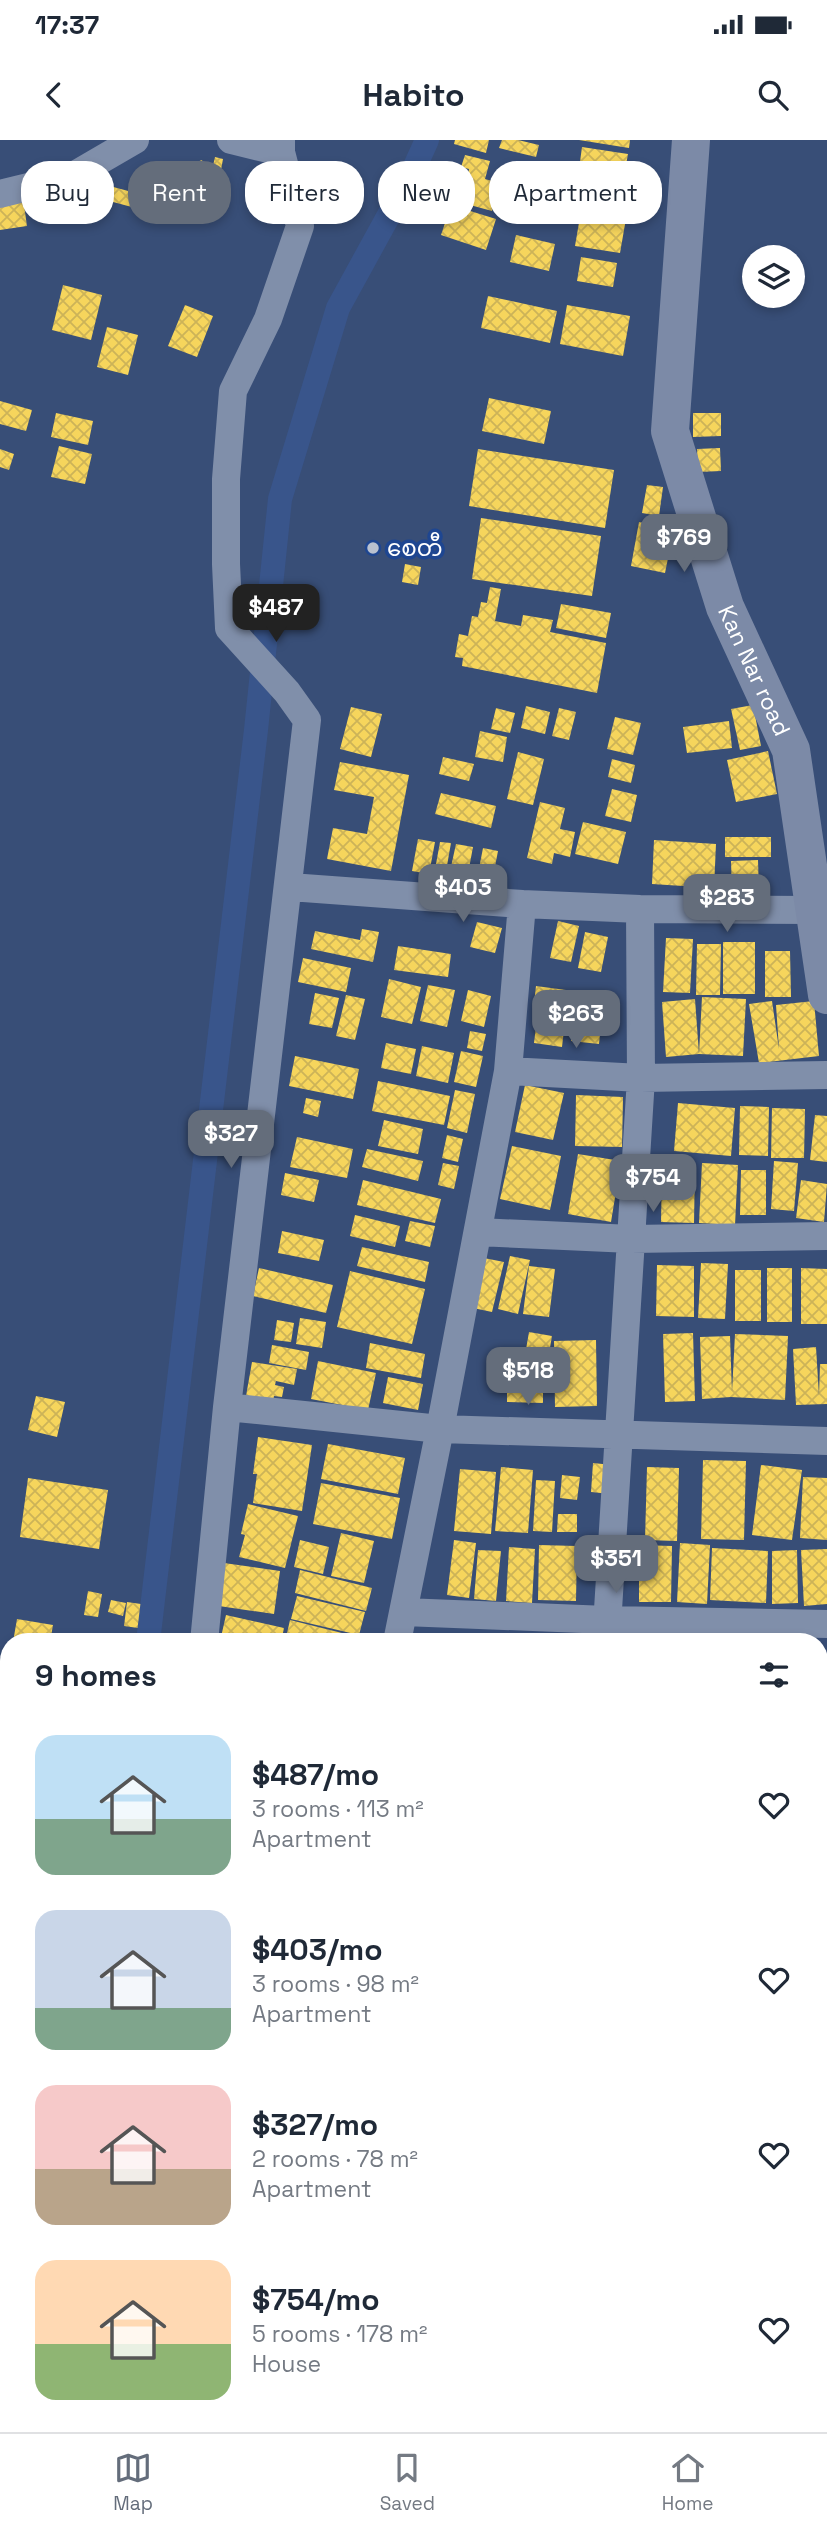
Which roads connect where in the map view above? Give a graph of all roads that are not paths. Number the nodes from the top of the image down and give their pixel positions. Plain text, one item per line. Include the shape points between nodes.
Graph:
1 (135, 140) edge
2 (231, 140) edge
3 (691, 140) edge
4 (281, 146) edge
5 (0, 194) edge
6 (290, 887) junction
7 (522, 904) junction
8 (640, 909) junction
9 (814, 910) junction
10 (827, 995) edge
11 (508, 1071) junction
12 (827, 1075) edge
13 (641, 1078) junction
14 (478, 1232) junction
15 (827, 1236) edge
16 (631, 1238) junction
17 (227, 1407) junction
18 (440, 1429) junction
19 (619, 1433) junction
20 (827, 1441) edge
21 (404, 1612) junction
22 (827, 1623) edge
23 (607, 1631) edge
24 (205, 1633) edge
25 (399, 1633) edge

1 - 5 street via 73,176
2 - 4 street
3 - 9 street, Kan Nar road via 670,430 725,607 791,750
4 - 6 street via 300,226 268,319 233,390 226,479 229,628 307,720
6 - 7 street
6 - 17 street
7 - 8 street
7 - 11 street
8 - 9 street
8 - 13 street
9 - 10 street, Kan Nar road
11 - 13 street
11 - 14 street
12 - 13 street
13 - 16 street
14 - 16 street
14 - 18 street
15 - 16 street
16 - 19 street
17 - 18 street
17 - 24 street
18 - 19 street
18 - 21 street
19 - 20 street
19 - 23 street
21 - 23 street
21 - 25 street
22 - 23 street

